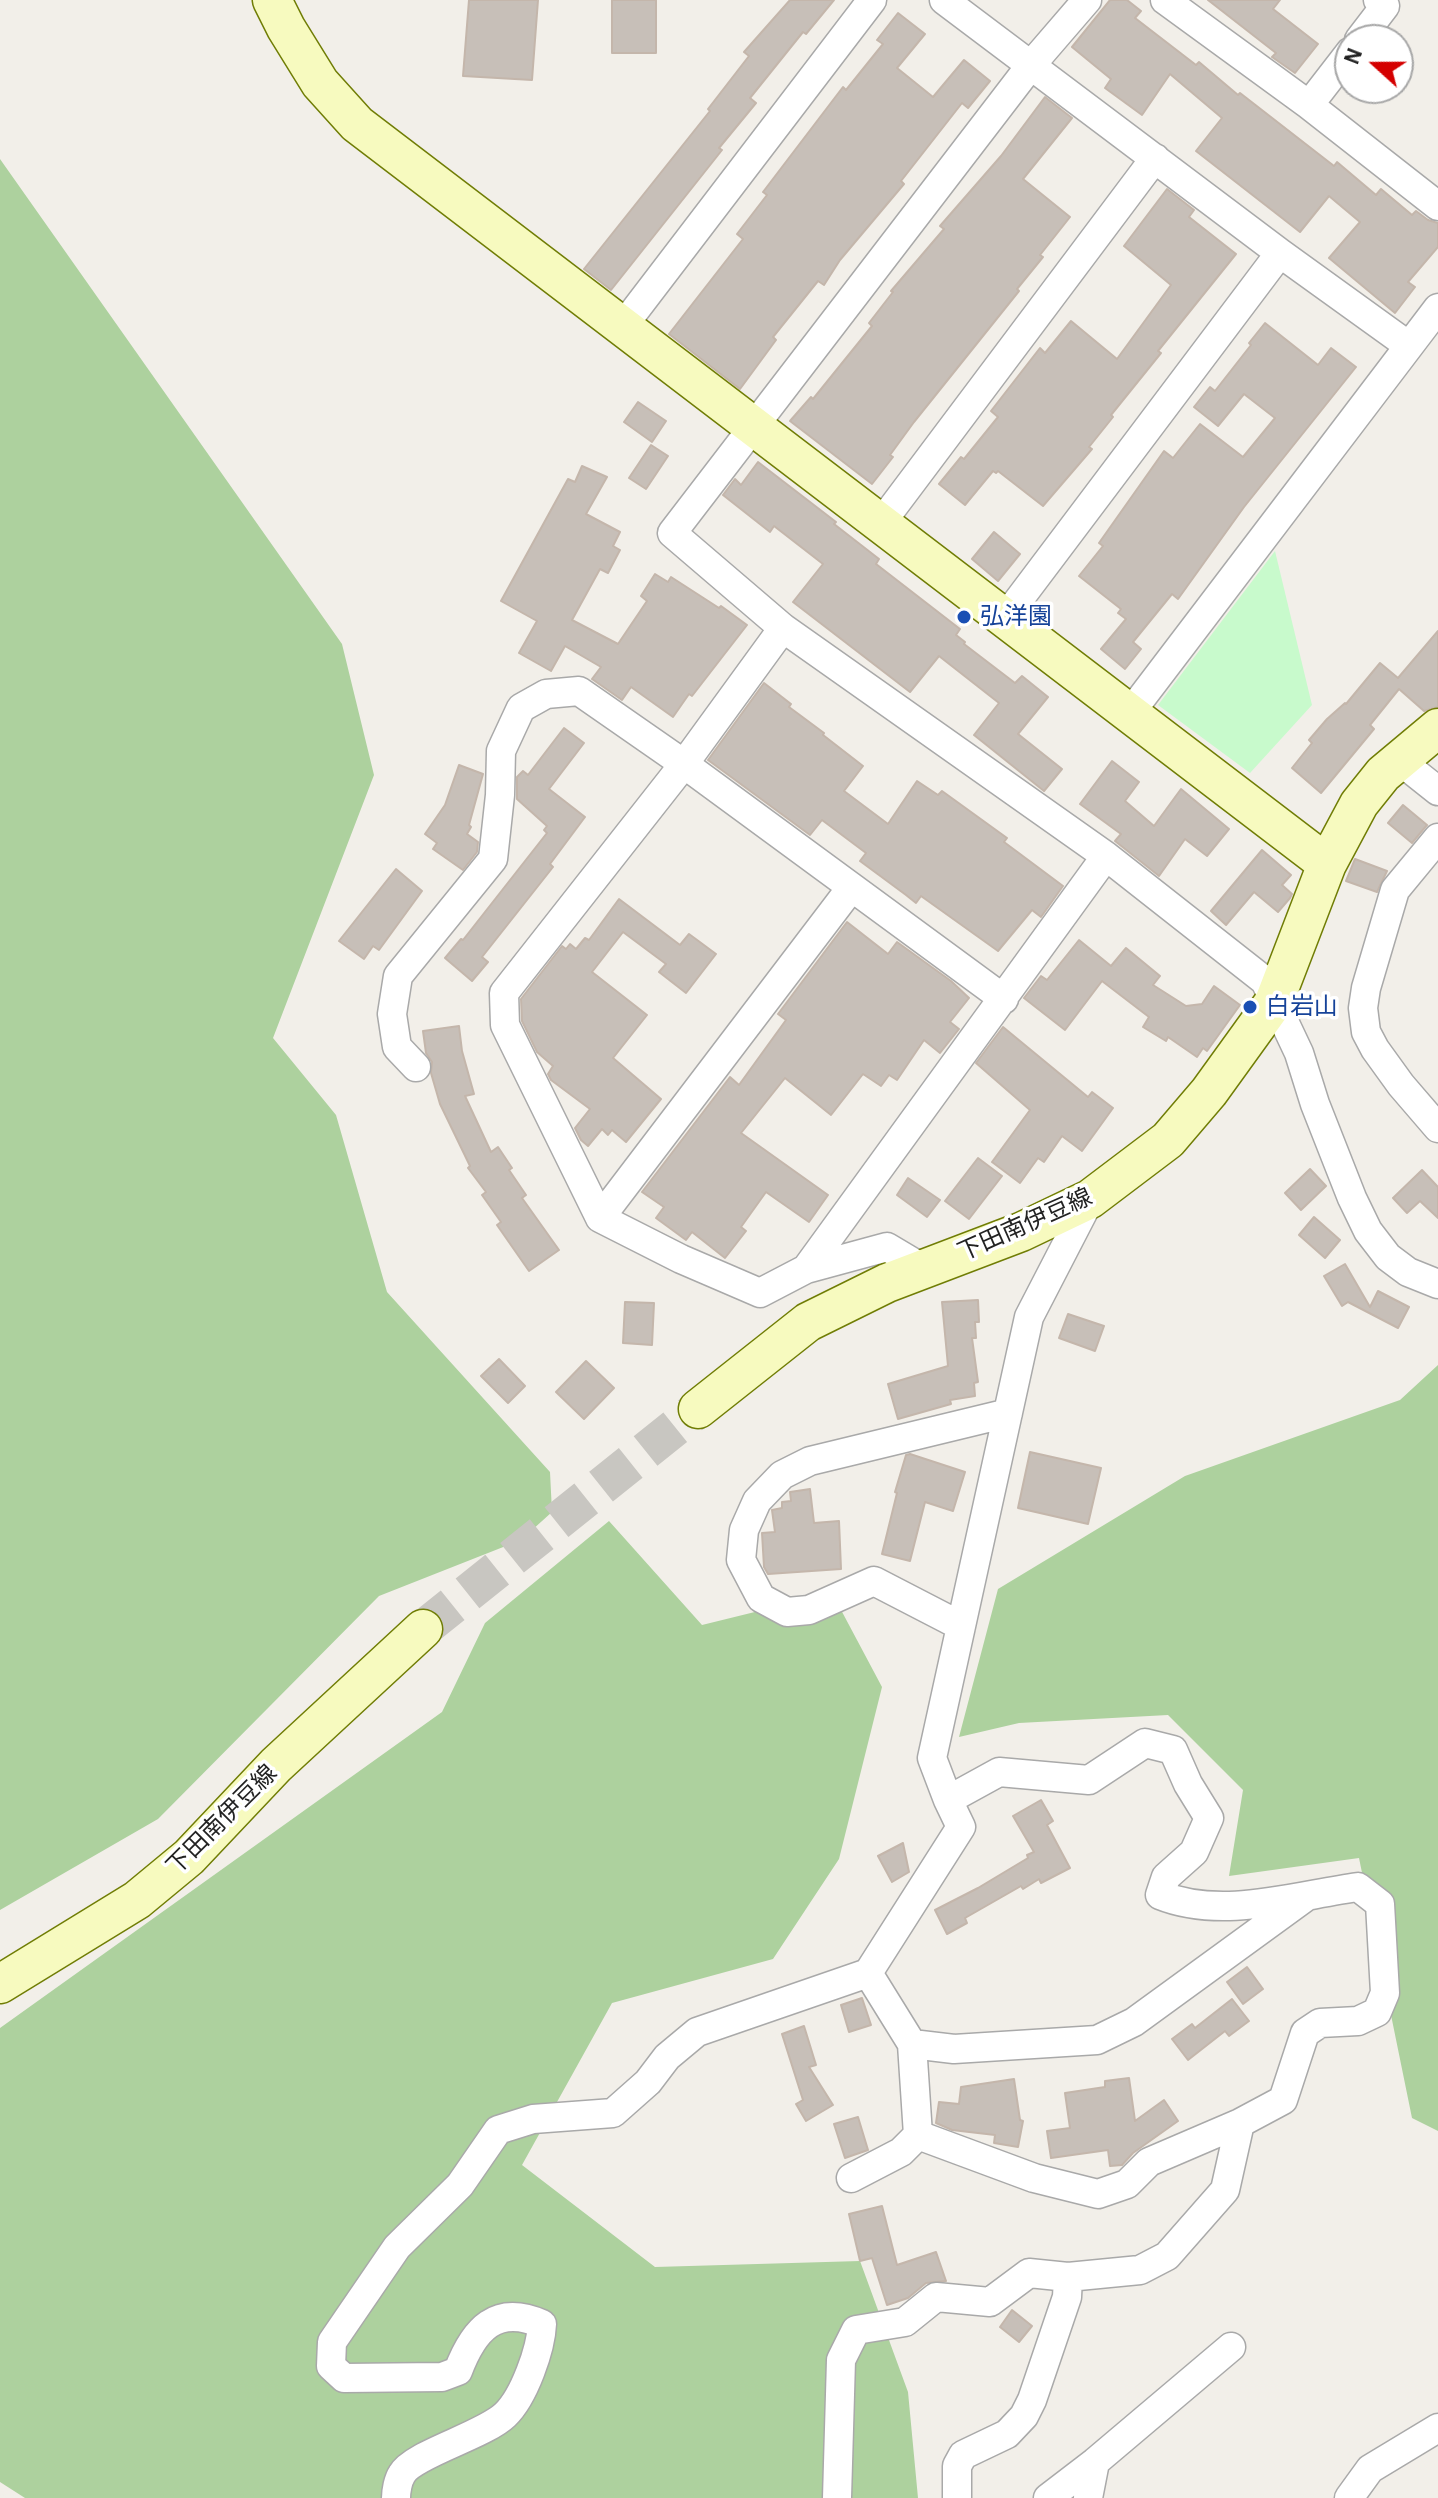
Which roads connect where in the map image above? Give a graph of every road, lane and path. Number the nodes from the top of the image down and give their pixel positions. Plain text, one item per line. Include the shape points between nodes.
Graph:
1 (272, 0) edge
2 (872, 0) edge
3 (944, 0) edge
4 (1087, 0) edge
5 (1165, 0) edge
6 (1378, 0) edge
7 (1371, 24) edge
8 (1031, 65) junction
9 (1334, 73) edge
10 (1309, 105) junction
11 (1155, 158) junction
12 (1438, 206) edge
13 (1280, 253) junction
14 (1438, 308) edge
15 (623, 326) junction
16 (1409, 346) junction
17 (753, 427) junction
18 (881, 523) junction
19 (1005, 618) junction
20 (783, 628) junction
21 (1130, 713) junction
22 (1438, 728) edge
23 (1399, 760) junction
24 (684, 764) junction
25 (1438, 791) edge
26 (1438, 838) edge
27 (1106, 856) junction
28 (1327, 864) junction
29 (851, 888) junction
30 (1004, 999) junction
31 (1274, 1002) junction
32 (416, 1067) dead end
33 (1438, 1128) edge
34 (1090, 1199) junction
35 (600, 1218) junction
36 (806, 1269) junction
37 (924, 1269) junction
38 (1438, 1284) edge
39 (698, 1409) tunnel mouth
40 (1008, 1413) junction
41 (961, 1626) junction
42 (423, 1629) tunnel mouth
43 (948, 1800) junction
44 (1311, 1894) junction
45 (868, 1973) junction
46 (0, 1984) edge
47 (912, 2044) junction
48 (1240, 2123) junction
49 (918, 2135) junction
50 (851, 2178) dead end
51 (1068, 2277) junction
52 (1231, 2347) dead end
53 (1438, 2428) edge
54 (1095, 2462) junction
55 (396, 2498) edge
56 (837, 2498) edge
57 (957, 2498) edge
58 (1048, 2498) edge
59 (1088, 2498) edge
60 (1349, 2498) edge

1 - 15 main road via 320,83 357,124
2 - 15 street
3 - 8 street
4 - 8 street
5 - 10 street
6 - 7 street via 1385,6
8 - 11 street
8 - 17 street
9 - 10 street
10 - 12 street
11 - 13 street
11 - 18 street
13 - 16 street
13 - 19 street
14 - 16 street
15 - 17 main road
16 - 21 street
17 - 18 main road
17 - 20 street via 672,533
18 - 19 main road
19 - 21 main road
20 - 24 street
20 - 27 street
21 - 28 main road
22 - 23 main road, 下田南伊豆線
23 - 25 street
23 - 28 main road, 下田南伊豆線 via 1359,804
24 - 29 street
24 - 32 street via 579,691 546,694 521,708 501,751 493,859 398,976 392,1014 397,1047
24 - 35 street via 504,993 505,1025
26 - 33 street via 1395,890 1363,1008 1375,1049
27 - 30 street
27 - 31 street via 1265,981
28 - 31 main road, 下田南伊豆線
29 - 30 street
29 - 35 street
30 - 36 street
31 - 34 main road, 下田南伊豆線 via 1168,1140
31 - 38 street via 1368,1231 1388,1257
34 - 37 main road, 下田南伊豆線
34 - 40 street via 1029,1317
35 - 36 street via 760,1293
36 - 37 street via 887,1247
37 - 39 main road, 下田南伊豆線 via 808,1322
40 - 41 street
40 - 41 street via 810,1461 782,1475 757,1501 744,1530 741,1560 747,1572 761,1598 787,1612 809,1610 874,1581
41 - 43 street via 932,1758
42 - 46 main road, 下田南伊豆線 via 276,1765 189,1857 137,1900
43 - 44 street via 999,1772 1089,1780 1145,1743 1173,1750 1209,1818 1194,1852 1166,1877 1160,1895 1182,1904 1234,1907
43 - 45 street via 961,1827
44 - 47 street via 1134,2022 1097,2040 954,2049
44 - 48 street via 1358,1887 1380,1904 1385,1993 1377,2012 1358,2021 1320,2023 1305,2033 1283,2100
45 - 47 street
45 - 55 street via 697,2032 613,2113 533,2119 498,2130 460,2185 397,2247 332,2342 331,2366 344,2378 442,2377 458,2371 480,2328 503,2317 526,2316 542,2324 541,2344 506,2414 413,2463 402,2473
47 - 49 street
48 - 49 street via 1149,2162 1127,2184 1098,2194 1034,2178
48 - 51 street via 1225,2190 1167,2256 1140,2270
49 - 50 street via 901,2152
51 - 56 street via 1029,2273 990,2302 936,2297 905,2322 856,2330 841,2360
51 - 57 street via 1067,2297 1024,2416 1007,2434 963,2455 957,2466
52 - 54 street
53 - 60 street via 1370,2469
54 - 58 street
54 - 59 street

